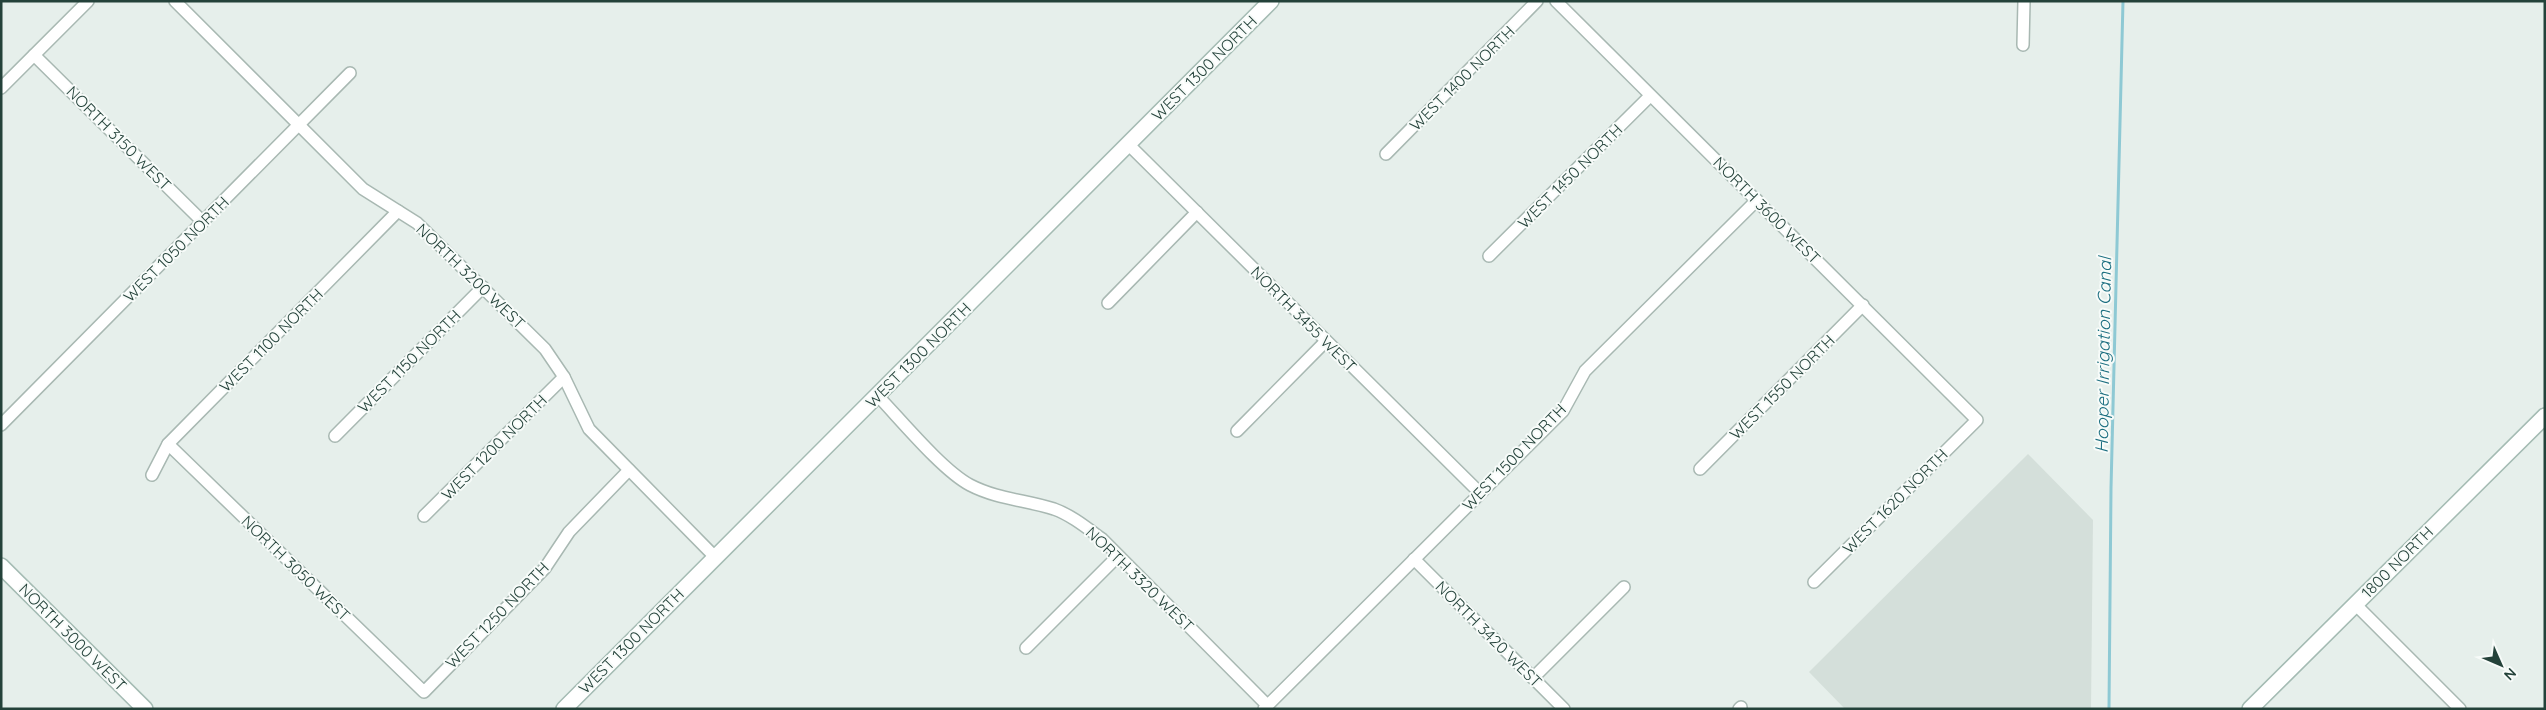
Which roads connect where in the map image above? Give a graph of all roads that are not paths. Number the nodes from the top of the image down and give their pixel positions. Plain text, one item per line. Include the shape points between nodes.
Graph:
1 (88, 1) edge
2 (175, 1) edge
3 (1271, 1) edge
4 (1537, 1) edge
5 (1556, 1) edge
6 (2024, 1) edge
7 (2023, 45) dead end
8 (34, 55) junction
9 (350, 73) dead end
10 (1, 88) edge
11 (1650, 96) junction
12 (300, 126) junction
13 (1128, 144) junction
14 (1386, 154) dead end
15 (1756, 200) junction
16 (398, 211) junction
17 (1197, 212) junction
18 (203, 222) junction
19 (1488, 256) dead end
20 (483, 287) junction
21 (1108, 303) dead end
22 (1863, 305) junction
23 (1326, 341) junction
24 (564, 377) junction
25 (877, 395) junction
26 (2545, 416) edge
27 (1977, 420) joint
28 (1, 425) edge
29 (1236, 431) dead end
30 (335, 436) dead end
31 (168, 444) junction
32 (1700, 469) dead end
33 (629, 470) junction
34 (152, 476) dead end
35 (1480, 494) junction
36 (424, 516) dead end
37 (1118, 556) junction
38 (715, 557) junction
39 (1414, 559) junction
40 (1, 566) edge
41 (1814, 582) dead end
42 (1624, 587) dead end
43 (2355, 604) junction
44 (1026, 648) dead end
45 (1533, 678) junction
46 (424, 692) joint
47 (1266, 707) edge
48 (145, 709) edge
49 (564, 709) edge
50 (1564, 709) edge
51 (2250, 709) edge
52 (2460, 709) edge

1 - 8 street
2 - 12 street, NORTH 3200 WEST
3 - 13 street, WEST 1300 NORTH
4 - 14 street, WEST 1400 NORTH
5 - 11 street, NORTH 3600 WEST
6 - 7 street
8 - 10 street
8 - 18 street, NORTH 3150 WEST
9 - 12 street, WEST 1050 NORTH
11 - 15 street, NORTH 3600 WEST
11 - 19 street, WEST 1450 NORTH
12 - 16 street, NORTH 3200 WEST via 362,189
12 - 18 street, WEST 1050 NORTH
13 - 17 street, NORTH 3455 WEST
13 - 25 street, WEST 1300 NORTH
15 - 22 street, NORTH 3600 WEST
15 - 35 street, WEST 1500 NORTH via 1585,372 1563,411
16 - 20 street, NORTH 3200 WEST via 417,222
16 - 31 street, WEST 1100 NORTH
17 - 21 street
17 - 23 street, NORTH 3455 WEST
18 - 28 street, WEST 1050 NORTH
20 - 24 street, NORTH 3200 WEST via 546,349
20 - 30 street, WEST 1150 NORTH
22 - 27 street, NORTH 3600 WEST
22 - 32 street, WEST 1550 NORTH
23 - 29 street
23 - 35 street, NORTH 3455 WEST
24 - 33 street, NORTH 3200 WEST via 589,429
24 - 36 street, WEST 1200 NORTH
25 - 37 street, NORTH 3320 WEST via 949,469 968,484 992,495 1056,510 1083,524
25 - 38 street, WEST 1300 NORTH
26 - 43 street, 1800 NORTH
27 - 41 street, WEST 1620 NORTH
31 - 34 street, WEST 1100 NORTH
31 - 46 street, NORTH 3050 WEST
33 - 38 street, NORTH 3200 WEST
33 - 46 street, WEST 1250 NORTH via 569,532 545,568
35 - 39 street, WEST 1500 NORTH
37 - 44 street
37 - 47 street, NORTH 3320 WEST
38 - 49 street, WEST 1300 NORTH
39 - 45 street, NORTH 3420 WEST
39 - 47 street, WEST 1500 NORTH
40 - 48 street, NORTH 3000 WEST
42 - 45 street
43 - 51 street, 1800 NORTH
43 - 52 street
45 - 50 street, NORTH 3420 WEST

